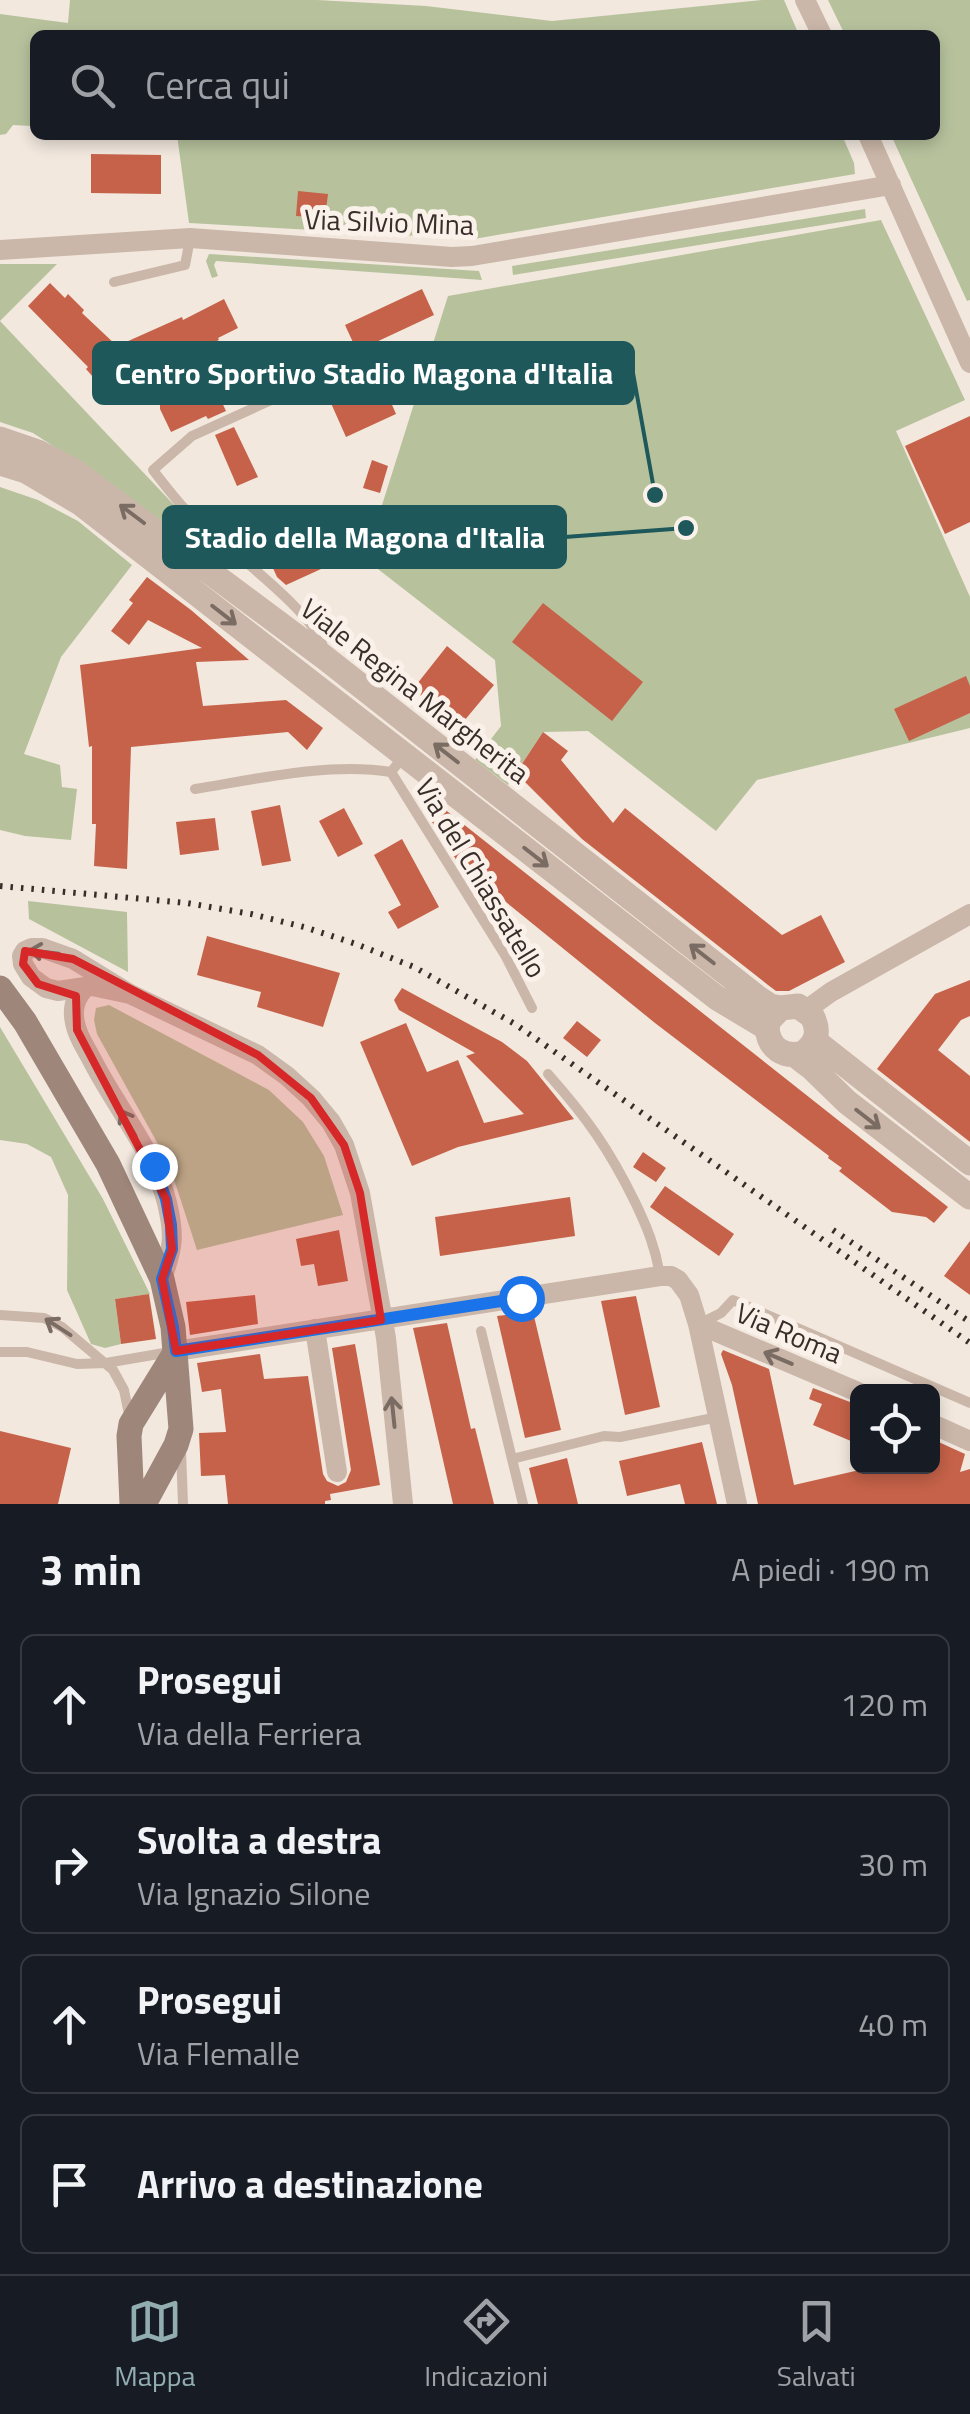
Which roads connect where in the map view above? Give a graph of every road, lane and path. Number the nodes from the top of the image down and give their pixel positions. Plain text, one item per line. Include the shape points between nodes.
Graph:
1 (806, 0) edge
2 (820, 30) edge
3 (870, 140) edge
4 (891, 185) junction
5 (190, 238) junction
6 (0, 250) edge
7 (114, 282) dead end
8 (962, 320) edge
9 (355, 362) dead end
10 (970, 364) edge
11 (0, 439) edge
12 (0, 463) edge
13 (291, 634) junction
14 (276, 655) junction
15 (324, 658) junction
16 (398, 763) junction
17 (195, 790) dead end
18 (970, 914) edge
19 (0, 988) edge
20 (85, 988) junction
21 (130, 994) junction
22 (532, 1008) dead end
23 (785, 1015) junction
24 (805, 1048) junction
25 (548, 1074) dead end
26 (970, 1162) edge
27 (970, 1197) edge
28 (660, 1276) junction
29 (162, 1279) junction
30 (0, 1315) edge
31 (382, 1320) junction
32 (698, 1324) junction
33 (315, 1329) junction
34 (481, 1331) dead end
35 (176, 1351) junction
36 (0, 1352) edge
37 (106, 1363) junction
38 (850, 1389) edge
39 (970, 1404) edge
40 (718, 1417) junction
41 (940, 1427) edge
42 (181, 1430) junction
43 (130, 1437) junction
44 (970, 1440) edge
45 (512, 1459) junction
46 (166, 1460) junction
47 (337, 1472) dead end
48 (132, 1504) edge
49 (144, 1504) edge
50 (183, 1504) edge
51 (403, 1504) edge
52 (522, 1504) edge
53 (736, 1504) edge

1 - 2 street
3 - 4 street
4 - 5 street, Via Silvio Mina via 472,256
4 - 8 street
5 - 6 street, Via Silvio Mina
5 - 7 lane via 185,264
8 - 10 street
9 - 15 lane via 192,436 154,470 184,508 312,626 325,646
13 -> 11 street, Viale Regina Margherita via 74,472
12 -> 14 street, Viale Regina Margherita via 80,503
13 - 14 street
13 - 15 street, Viale Regina Margherita
14 - 16 street, Viale Regina Margherita
23 -> 15 street, Viale Regina Margherita
16 - 17 lane, Via del Chiassatello
16 - 22 lane, Via del Chiassatello
16 -> 23 street, Viale Regina Margherita via 717,998 740,1010
18 - 23 street
19 - 29 main road via 108,1164
20 - 21 street
21 -> 20 street via 58,952 32,948 22,956 38,984 58,991
29 -> 20 street via 172,1249 166,1199 76,1030 75,1003
21 - 31 street via 258,1055 331,1122 360,1194
23 - 24 street via 816,1024
23 - 24 street, Viale Regina Margherita via 772,1045 786,1054
24 - 26 street, Viale Regina Margherita
24 -> 27 street, Viale Regina Margherita via 846,1102
25 - 28 lane via 616,1164 653,1241
28 - 31 street
28 - 32 street via 678,1280
29 - 35 main road
37 -> 30 lane via 44,1318
31 - 33 street
51 -> 31 street
38 -> 32 street, Via Roma
32 - 39 lane via 733,1300
32 - 40 street
33 - 35 street
33 - 47 street
34 - 45 lane
35 - 37 lane
35 - 42 main road
35 - 43 main road
36 - 37 lane
37 - 43 lane via 124,1390
40 - 45 lane
40 - 53 street
41 - 44 street
42 - 46 main road
42 - 50 lane
43 - 46 main road via 146,1460
43 - 48 main road
45 - 52 lane
46 - 49 main road

